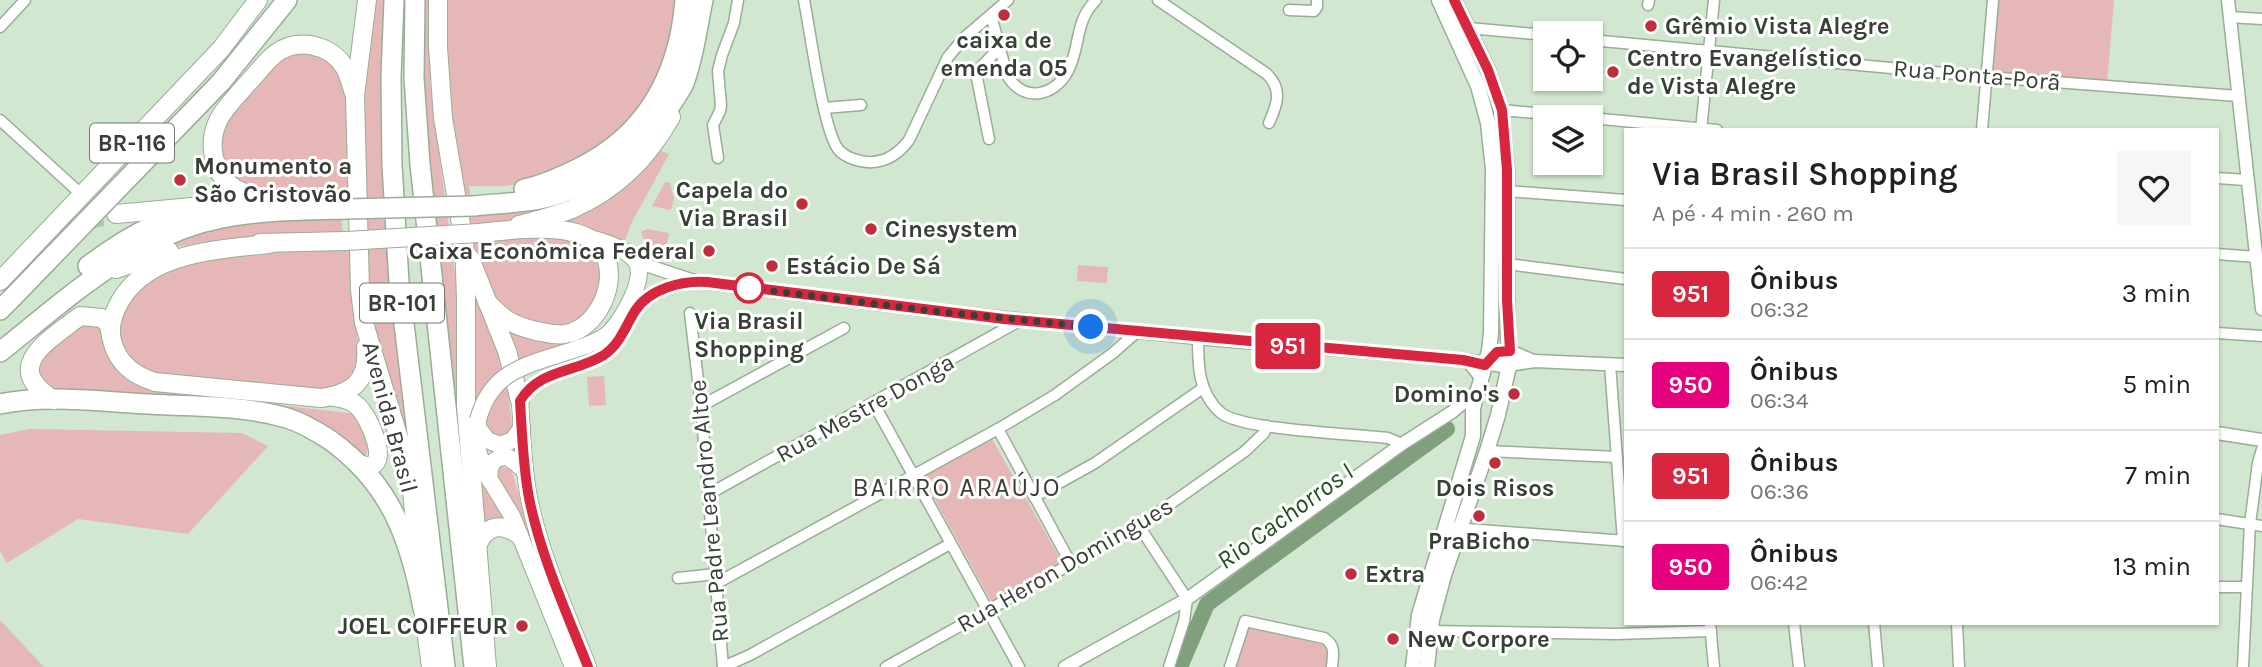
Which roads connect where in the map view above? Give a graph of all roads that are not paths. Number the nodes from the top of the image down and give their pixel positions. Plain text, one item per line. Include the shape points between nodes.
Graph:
1 (25, 0) edge
2 (258, 0) edge
3 (287, 0) edge
4 (367, 0) edge
5 (394, 0) edge
6 (415, 0) edge
7 (685, 0) edge
8 (703, 0) edge
9 (738, 0) edge
10 (804, 0) edge
11 (1008, 0) edge
12 (1096, 0) edge
13 (1158, 0) edge
14 (1317, 0) edge
15 (1439, 0) edge
16 (1454, 0) edge
17 (1714, 0) edge
18 (1993, 0) edge
19 (2228, 0) edge
20 (439, 2) edge
21 (1289, 10) dead end
22 (991, 15) junction
23 (2229, 16) junction
24 (2262, 19) edge
25 (0, 27) edge
26 (1469, 28) junction
27 (1533, 35) edge
28 (1603, 41) edge
29 (1000, 47) junction
30 (1709, 51) junction
31 (1988, 77) junction
32 (683, 85) junction
33 (355, 96) junction
34 (2238, 96) junction
35 (861, 105) dead end
36 (824, 108) junction
37 (1502, 110) junction
38 (1533, 113) edge
39 (1603, 119) edge
40 (0, 120) edge
41 (1269, 123) dead end
42 (1692, 128) edge
43 (1702, 128) edge
44 (1982, 128) edge
45 (989, 139) dead end
46 (718, 158) dead end
47 (2219, 178) edge
48 (2246, 180) junction
49 (1507, 191) junction
50 (82, 195) junction
51 (266, 199) junction
52 (472, 200) junction
53 (1624, 200) edge
54 (344, 203) junction
55 (217, 204) junction
56 (116, 214) tunnel mouth
57 (61, 233) tunnel mouth
58 (480, 236) junction
59 (590, 238) junction
60 (269, 244) junction
61 (2219, 254) edge
62 (2256, 257) junction
63 (637, 262) junction
64 (1507, 264) junction
65 (90, 279) junction
66 (1624, 279) edge
67 (694, 281) junction
68 (3, 293) edge
69 (487, 302) junction
70 (2262, 309) edge
71 (690, 313) dead end
72 (1021, 320) junction
73 (364, 323) junction
74 (844, 328) dead end
75 (1139, 331) junction
76 (2219, 332) edge
77 (2262, 336) edge
78 (0, 337) edge
79 (1198, 338) junction
80 (111, 340) junction
81 (0, 352) edge
82 (1510, 358) junction
83 (1469, 362) joint
84 (1611, 364) junction
85 (1624, 365) edge
86 (1483, 370) junction
87 (1203, 388) junction
88 (1476, 392) junction
89 (334, 397) junction
90 (54, 400) junction
91 (520, 401) junction
92 (0, 404) edge
93 (874, 404) junction
94 (701, 406) junction
95 (1452, 412) junction
96 (1498, 415) junction
97 (1473, 417) junction
98 (478, 423) junction
99 (1268, 426) junction
100 (522, 427) junction
101 (998, 429) junction
102 (2219, 433) edge
103 (2262, 440) edge
104 (1402, 444) junction
105 (2262, 449) edge
106 (1487, 451) junction
107 (1617, 457) junction
108 (359, 464) junction
109 (525, 471) junction
110 (914, 474) junction
111 (490, 481) junction
112 (709, 495) junction
113 (1034, 497) junction
114 (2219, 519) edge
115 (2256, 525) edge
116 (1139, 526) junction
117 (1453, 528) junction
118 (519, 535) junction
119 (1624, 541) edge
120 (950, 544) junction
121 (477, 546) junction
122 (1071, 564) junction
123 (1438, 573) junction
124 (534, 574) junction
125 (678, 578) dead end
126 (717, 578) junction
127 (2219, 587) edge
128 (2246, 587) junction
129 (467, 594) junction
130 (1187, 599) junction
131 (561, 602) junction
132 (423, 608) junction
133 (988, 610) junction
134 (1794, 625) edge
135 (1874, 625) edge
136 (1957, 625) edge
137 (1710, 627) edge
138 (1430, 631) junction
139 (486, 657) edge
140 (431, 667) edge
141 (446, 667) edge
142 (474, 667) edge
143 (573, 667) edge
144 (588, 667) edge
145 (723, 667) edge
146 (887, 667) edge
147 (1019, 667) edge
148 (1065, 667) edge
149 (1169, 667) edge
150 (1230, 667) edge
151 (1332, 667) edge
152 (1413, 667) edge
153 (1427, 667) edge
154 (1714, 667) edge
155 (1799, 667) edge
156 (1878, 667) edge
157 (1959, 667) edge
158 (2243, 667) edge

1 - 25 street
2 - 50 highway, BR-116 via 221,49
3 - 68 highway, BR-116, bridge via 221,82
4 - 33 highway, Avenida Brasil / BR-101
5 - 141 highway, Avenida Brasil / BR-101 via 392,164 399,282
6 - 129 highway, Avenida Brasil / BR-101 via 420,164
7 - 52 highway via 683,27 668,76 652,107 625,139 556,180
8 - 32 highway
9 - 46 street via 718,71 721,106 713,125
10 - 36 street
11 - 22 street
12 - 29 street via 1085,12 1067,72 1042,93 1030,94 1012,83
13 - 41 street via 1275,81 1277,105
14 - 21 street via 1314,11
15 - 86 main road via 1478,86 1493,160 1491,333
16 - 26 main road
17 - 30 street
18 - 31 street
19 - 23 street
20 - 58 highway, BR-101 via 443,118
22 - 29 street
22 - 36 street via 948,57 909,140 889,158 867,162 840,152
23 - 24 street
23 - 34 street
26 - 27 street
26 - 37 main road
28 - 30 street, Rua Ponta-Porã
29 - 45 street via 980,68 977,78
30 - 31 street, Rua Ponta-Porã
30 - 43 street
31 - 34 street, Rua Ponta-Porã
31 - 44 street
32 - 52 highway via 652,132 616,165 559,194 539,199
32 - 58 highway via 660,136 627,174 571,209
33 - 51 highway via 345,68 334,55 306,44 274,55 234,99 213,136 216,165 229,184
33 - 73 highway, Avenida Brasil / BR-101
34 - 48 street
35 - 36 street
37 - 38 street
37 - 49 main road
39 - 42 street
40 - 50 street
47 - 48 street
48 - 62 street
49 - 53 street
49 - 64 main road
50 - 68 highway, BR-116
51 - 54 highway
51 - 55 highway
52 - 54 highway
54 - 65 highway via 192,225 140,247
55 - 56 highway
55 - 78 highway via 135,233
57 - 68 highway
58 - 59 highway via 565,231
58 - 60 highway, bridge
58 - 69 highway
58 - 121 highway, BR-101 via 466,299 466,405
59 - 63 main road
59 - 69 highway via 607,261 608,283 600,308 575,332 556,334 514,325
60 - 65 highway via 191,246
60 - 80 highway via 191,255 152,269 121,299 111,323
61 - 62 street
62 - 70 street
63 - 67 street
63 - 98 main road, bridge via 637,286 613,328 596,342 516,369 503,378 486,396
64 - 66 street
64 - 82 main road
65 - 81 highway
67 - 72 street
67 - 91 street via 648,297 612,349 539,380
69 - 91 highway
71 - 94 street, Rua Padre Leandro Altoe
72 - 75 street
72 - 93 street, Rua Mestre Donga
73 - 89 highway via 366,367 355,387
73 - 132 highway, Avenida Brasil / BR-101 via 412,491
74 - 94 street
75 - 79 street
75 - 101 street via 1055,395
76 - 77 street
79 - 83 street
79 - 87 street
80 - 89 highway via 126,366 155,382
80 - 90 highway via 109,325 102,318 80,316 36,350 30,359 29,377 38,391
82 - 84 street
82 - 86 street
82 - 96 main road
83 - 86 main road
84 - 85 street
84 - 107 street
86 - 88 main road
87 - 99 street via 1228,417
87 - 113 street via 1095,463
88 - 95 street
88 - 97 main road
89 - 108 highway via 362,410 377,441 376,463 368,468
90 - 92 highway
90 - 108 highway via 256,411 303,423
91 - 100 main road
93 - 110 street
93 - 112 street, Rua Mestre Donga
94 - 112 street, Rua Padre Leandro Altoe
95 - 97 street
95 - 104 street
96 - 97 main road via 1488,420
96 - 106 main road
97 - 117 main road
98 - 100 main road via 487,440 500,445 513,440
98 - 111 main road via 480,458
99 - 104 street via 1388,438
99 - 116 street, Rua Heron Domingues via 1246,450
100 - 109 main road
101 - 110 street
101 - 113 street
102 - 103 street
104 - 130 street
105 - 115 street
106 - 107 street
106 - 117 main road
107 - 119 street
108 - 132 highway via 375,480 393,511
109 - 111 main road via 509,457 498,458 489,468
109 - 131 main road via 540,541
110 - 120 street
110 - 126 street
111 - 118 main road via 506,503
112 - 126 street, Rua Padre Leandro Altoe
113 - 122 street
114 - 115 street
115 - 128 street
116 - 122 street, Rua Heron Domingues
116 - 130 street
117 - 119 street
117 - 123 main road
118 - 121 highway via 506,527 493,527 482,534
118 - 124 main road
120 - 133 street
120 - 145 street
121 - 139 highway, BR-101
122 - 133 street, Rua Heron Domingues
123 - 138 main road
123 - 152 main road via 1419,615
124 - 131 main road via 548,573
124 - 143 main road
125 - 126 street
126 - 145 street, Rua Padre Leandro Altoe
127 - 128 street
128 - 158 street
129 - 139 highway
129 - 142 highway, Avenida Brasil / BR-101
130 - 148 street
130 - 149 street
131 - 144 main road
132 - 140 highway, Avenida Brasil / BR-101
133 - 146 street, Rua Heron Domingues
133 - 147 street
134 - 155 street
135 - 156 street
136 - 157 street
137 - 138 street via 1616,634
137 - 154 street
138 - 153 main road
150 - 151 street via 1245,621 1324,638 1333,647

